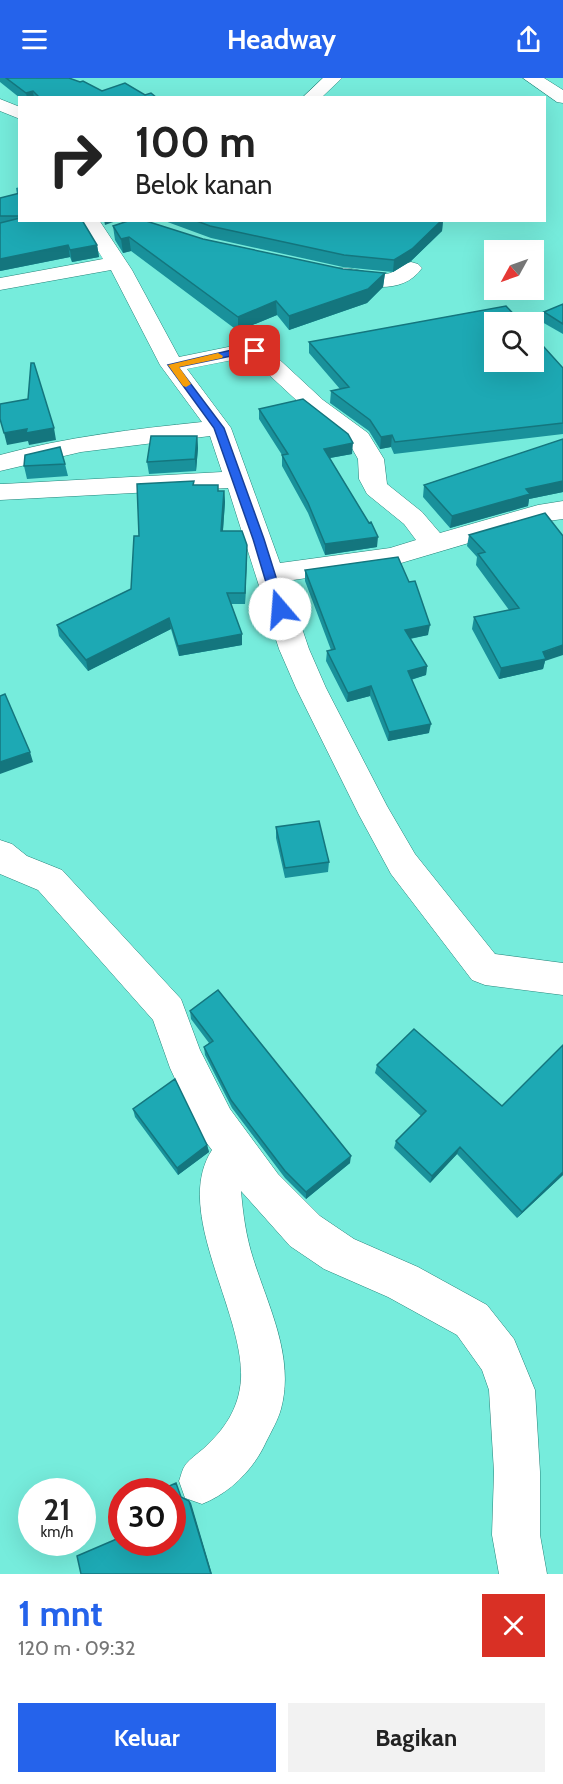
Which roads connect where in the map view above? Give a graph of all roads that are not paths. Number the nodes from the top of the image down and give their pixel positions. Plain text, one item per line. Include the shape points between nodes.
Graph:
1 (333, 78) edge
2 (532, 78) edge
3 (312, 96) edge
4 (563, 98) edge
5 (0, 104) edge
6 (18, 113) edge
7 (102, 228) edge
8 (116, 263) junction
9 (411, 268) edge
10 (324, 270) edge
11 (0, 284) edge
12 (172, 365) junction
13 (219, 428) junction
14 (0, 463) edge
15 (237, 479) junction
16 (3, 492) dead end
17 (563, 510) edge
18 (434, 544) junction
19 (269, 574) junction
20 (0, 854) edge
21 (563, 980) edge
22 (236, 1150) junction
23 (202, 1481) dead end
24 (523, 1574) edge

1 - 3 street
2 - 4 street
5 - 6 street
7 - 8 street
8 - 11 street
8 - 12 street
9 - 10 street via 404,277 387,280
12 - 13 street
12 - 18 street via 243,351 260,354 315,405 359,438 371,459 376,488 413,518
13 - 14 street via 57,448
13 - 15 street
15 - 16 street
15 - 19 street
17 - 18 street
18 - 19 street via 391,556
19 - 21 street via 311,688 403,864 485,969
20 - 22 street via 15,866 50,880 168,1011 193,1078 216,1123
22 - 23 street via 221,1173 221,1210 227,1240 258,1331 264,1386 258,1412 244,1439
22 - 24 street via 264,1188 305,1231 339,1254 403,1282 472,1320 498,1355 512,1389 516,1535

